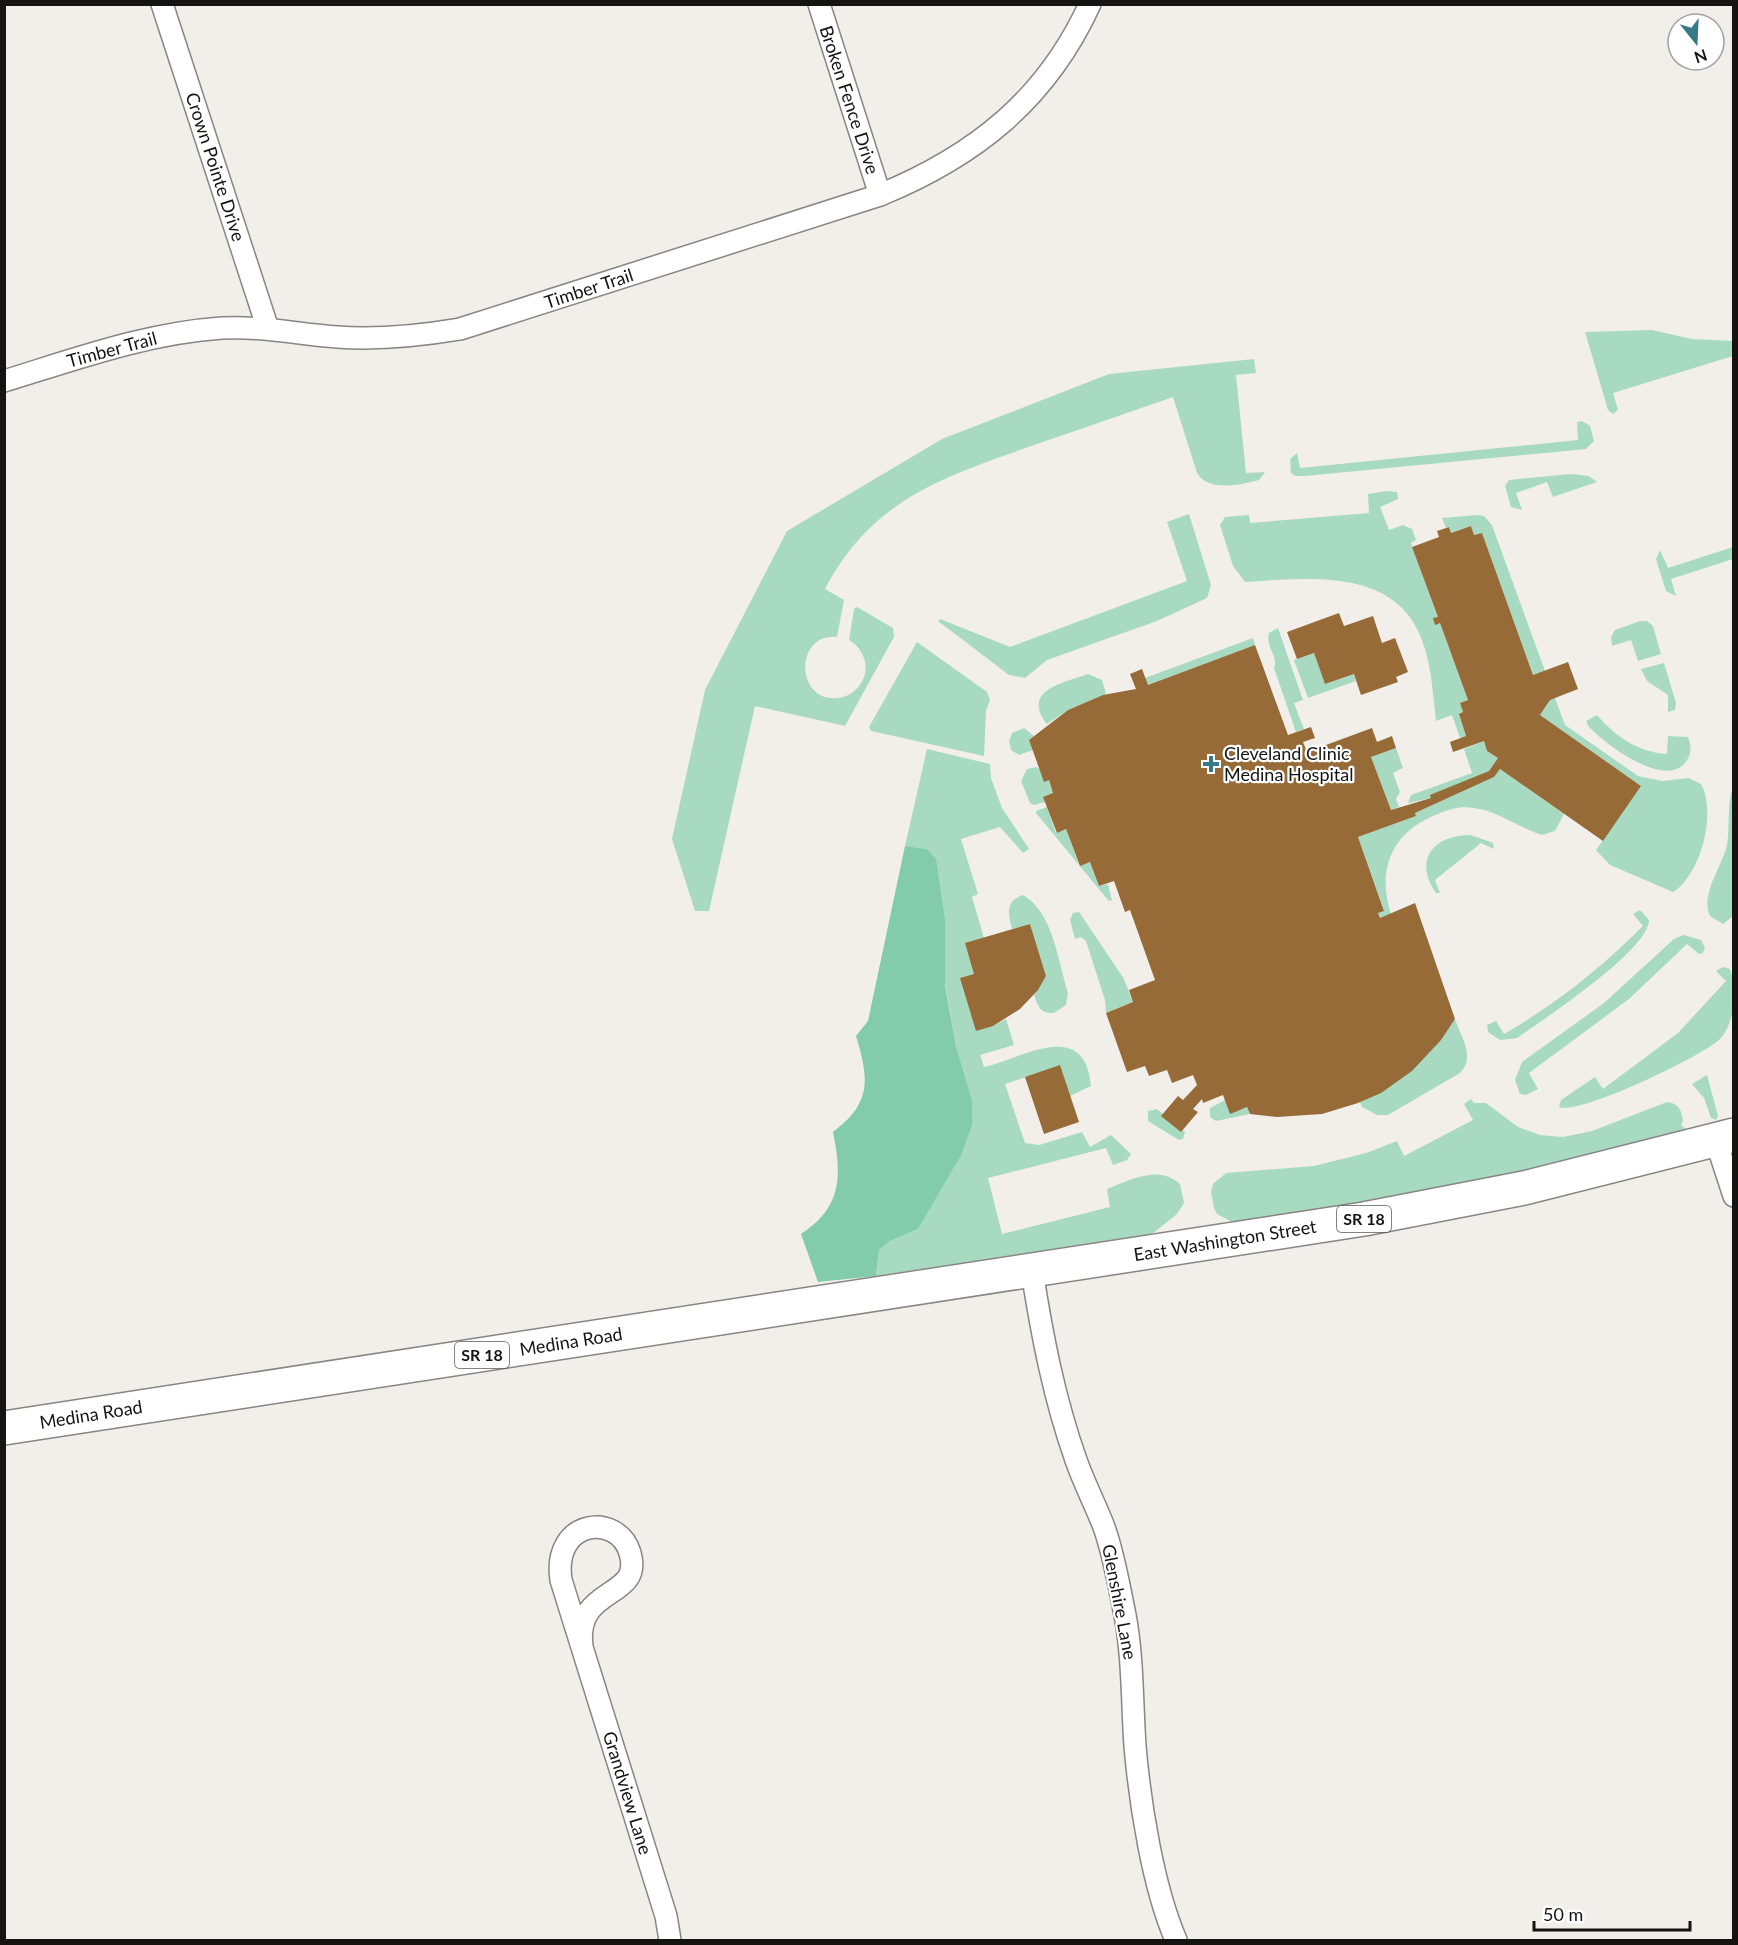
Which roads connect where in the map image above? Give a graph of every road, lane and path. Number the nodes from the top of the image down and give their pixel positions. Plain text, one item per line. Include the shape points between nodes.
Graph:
1 (162, 4) edge
2 (819, 4) edge
3 (1090, 4) edge
4 (880, 195) junction
5 (268, 329) junction
6 (4, 381) edge
7 (1725, 1138) edge
8 (1734, 1196) edge
9 (1032, 1271) junction
10 (960, 1282) joint
11 (4, 1428) edge
12 (582, 1646) junction
13 (670, 1941) edge
14 (1176, 1941) edge

1 - 5 street, Crown Pointe Drive
2 - 4 street, Broken Fence Drive
3 - 4 street, Timber Trail via 1056,64 1025,103 993,132 939,169
4 - 5 street, Timber Trail via 460,329 377,339
5 - 6 street, Timber Trail via 225,328 134,341
7 - 8 street
7 - 9 highway, East Washington Street / SR 18 via 1524,1188 1364,1219
9 - 10 highway, East Washington Street / SR 18
9 - 14 street, Glenshire Lane via 1054,1389 1112,1555 1125,1618 1147,1832
10 - 11 highway, Medina Road / SR 18
12 - 12 street, Grandview Lane via 583,1618 592,1605 618,1590 632,1568 625,1541 603,1528 576,1532 560,1553 561,1580
12 - 13 street, Grandview Lane via 666,1916

